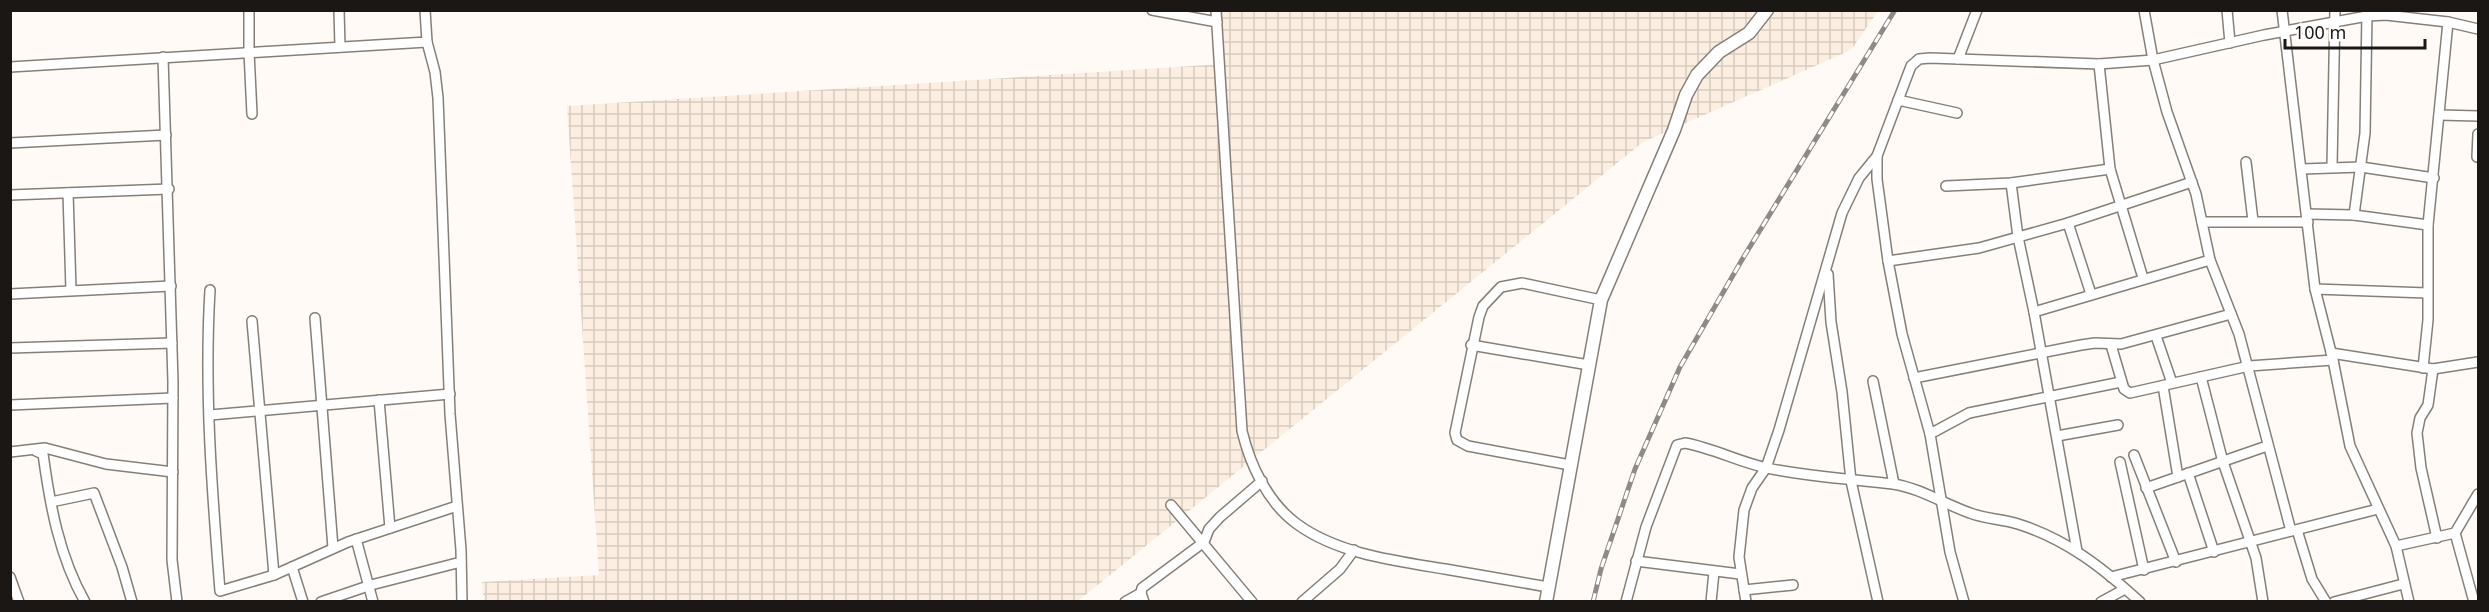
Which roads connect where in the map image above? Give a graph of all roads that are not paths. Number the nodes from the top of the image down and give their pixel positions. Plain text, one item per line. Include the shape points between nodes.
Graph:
1 (249, 10) edge
2 (339, 10) edge
3 (425, 10) edge
4 (1152, 10) edge
5 (1216, 10) edge
6 (1767, 10) edge
7 (1977, 10) edge
8 (2144, 10) edge
9 (2227, 10) edge
10 (2282, 10) edge
11 (2335, 10) edge
12 (2367, 13) edge
13 (2409, 14) edge
14 (1217, 22) junction
15 (2334, 22) junction
16 (2448, 22) junction
17 (2478, 29) edge
18 (2285, 31) junction
19 (427, 42) junction
20 (2230, 43) junction
21 (340, 46) junction
22 (249, 52) junction
23 (163, 57) junction
24 (1958, 59) junction
25 (2153, 60) junction
26 (2099, 64) junction
27 (10, 67) edge
28 (1898, 100) junction
29 (1957, 113) dead end
30 (252, 114) dead end
31 (2439, 115) junction
32 (2478, 116) edge
33 (2478, 134) edge
34 (166, 135) junction
35 (10, 143) edge
36 (1877, 156) junction
37 (2477, 157) edge
38 (2246, 162) dead end
39 (2332, 166) junction
40 (2361, 167) junction
41 (2110, 169) junction
42 (2302, 169) junction
43 (2434, 178) junction
44 (2192, 182) junction
45 (2011, 183) junction
46 (1946, 186) dead end
47 (169, 189) junction
48 (68, 193) junction
49 (10, 195) edge
50 (2122, 205) junction
51 (2354, 215) junction
52 (2308, 218) junction
53 (2253, 221) junction
54 (2202, 222) junction
55 (2068, 223) junction
56 (2428, 225) junction
57 (2018, 237) junction
58 (2210, 260) junction
59 (1888, 261) junction
60 (1827, 265) junction
61 (2143, 279) junction
62 (171, 286) junction
63 (2315, 289) junction
64 (71, 290) junction
65 (210, 290) dead end
66 (2427, 293) junction
67 (10, 294) edge
68 (2091, 294) junction
69 (1601, 300) junction
70 (2034, 312) junction
71 (2231, 314) junction
72 (315, 318) dead end
73 (252, 321) dead end
74 (2156, 336) junction
75 (172, 343) junction
76 (1471, 345) junction
77 (2111, 345) junction
78 (10, 348) edge
79 (2042, 353) junction
80 (2332, 357) junction
81 (2478, 362) edge
82 (1589, 365) junction
83 (2249, 366) junction
84 (2428, 369) junction
85 (2201, 377) junction
86 (1914, 378) junction
87 (1873, 381) dead end
88 (2121, 382) junction
89 (2168, 384) junction
90 (450, 394) junction
91 (2049, 395) junction
92 (173, 398) junction
93 (379, 400) junction
94 (10, 405) edge
95 (321, 406) junction
96 (260, 411) junction
97 (210, 415) junction
98 (2118, 425) dead end
99 (1930, 434) junction
100 (2056, 436) junction
101 (2267, 446) junction
102 (36, 451) junction
103 (10, 452) edge
104 (2134, 455) dead end
105 (2120, 462) dead end
106 (2223, 462) junction
107 (1570, 465) junction
108 (1766, 468) junction
109 (173, 472) junction
110 (2183, 475) junction
111 (1262, 481) junction
112 (1851, 481) junction
113 (1894, 484) junction
114 (2146, 488) junction
115 (2478, 494) edge
116 (51, 502) junction
117 (1941, 502) junction
118 (458, 506) junction
119 (1172, 506) dead end
120 (2378, 509) junction
121 (2468, 512) junction
122 (2478, 516) edge
123 (390, 528) junction
124 (2294, 530) junction
125 (2455, 533) junction
126 (2437, 538) junction
127 (356, 539) junction
128 (2251, 541) junction
129 (1204, 543) junction
130 (2396, 546) junction
131 (333, 548) junction
132 (1354, 550) junction
133 (2077, 551) junction
134 (2214, 552) junction
135 (1636, 561) junction
136 (461, 562) junction
137 (2176, 562) junction
138 (292, 567) junction
139 (2144, 570) junction
140 (1714, 572) junction
141 (1740, 574) junction
142 (274, 575) junction
143 (10, 577) edge
144 (2111, 578) junction
145 (2403, 584) junction
146 (1793, 585) dead end
147 (369, 586) junction
148 (1548, 587) junction
149 (2126, 589) junction
150 (1744, 590) junction
151 (1142, 597) edge
152 (19, 602) edge
153 (85, 602) edge
154 (132, 602) edge
155 (177, 602) edge
156 (303, 602) edge
157 (321, 602) edge
158 (373, 602) edge
159 (462, 602) edge
160 (1125, 602) edge
161 (1252, 602) edge
162 (1302, 602) edge
163 (1546, 602) edge
164 (1626, 602) edge
165 (1711, 602) edge
166 (1746, 602) edge
167 (1878, 602) edge
168 (1964, 602) edge
169 (2101, 602) edge
170 (2139, 602) edge
171 (2263, 602) edge
172 (2326, 602) edge
173 (2334, 602) edge
174 (2409, 602) edge
175 (2474, 602) edge

1 - 22 street
2 - 21 street
3 - 19 street
4 - 14 street
5 - 14 street
6 - 69 street via 1749,33 1719,52 1697,75
7 - 24 street
8 - 25 street
9 - 20 street
10 - 18 street
11 - 15 street
12 - 13 street
12 - 15 street
12 - 40 street
13 - 16 street
14 - 111 street via 1242,431
15 - 18 street
15 - 39 street
16 - 17 street
16 - 31 street
18 - 20 street
18 - 42 street
19 - 21 street
19 - 90 street via 438,98
20 - 25 street
21 - 22 street
22 - 23 street
22 - 30 street
23 - 27 street
23 - 34 street
24 - 26 street
24 - 28 street via 1919,59 1911,66
25 - 26 street
25 - 44 street
26 - 41 street
28 - 29 street
28 - 36 street
31 - 32 street
31 - 43 street
33 - 37 street
34 - 35 street
34 - 47 street
36 - 59 street
36 - 60 street via 1850,195
38 - 53 street
39 - 40 street
39 - 42 street
40 - 43 street
40 - 51 street
41 - 45 street
41 - 50 street
42 - 52 street
43 - 56 street
44 - 50 street
44 - 54 street
45 - 46 street
45 - 57 street
47 - 48 street
47 - 62 street
48 - 49 street
48 - 64 street
50 - 55 street
50 - 61 street
51 - 52 street
51 - 56 street
52 - 53 street
52 - 63 street
53 - 54 street
54 - 58 street
55 - 57 street
55 - 68 street
56 - 66 street
57 - 59 street via 1979,248
57 - 70 street
58 - 61 street
58 - 71 street
59 - 86 street
60 - 108 street
60 - 112 street
61 - 68 street
62 - 64 street
62 - 75 street
63 - 66 street
63 - 80 street
64 - 67 street
65 - 97 street
66 - 84 street
68 - 70 street
69 - 76 street via 1522,283 1501,287 1483,306
69 - 82 street
70 - 79 street
71 - 74 street
71 - 83 street
72 - 95 street
73 - 96 street
74 - 77 street
74 - 89 street
75 - 78 street
75 - 92 street
76 - 82 street
76 - 107 street via 1457,440 1468,446
77 - 79 street via 2095,343
77 - 88 street
79 - 86 street
79 - 91 street
80 - 83 street
80 - 84 street
80 - 120 street via 2350,446
81 - 84 street
82 - 107 street
83 - 85 street
83 - 101 street
84 - 126 street via 2428,405 2417,433 2422,476
85 - 89 street
85 - 106 street
86 - 99 street
87 - 113 street
88 - 89 street via 2130,393
88 - 91 street
89 - 110 street
90 - 93 street
90 - 118 street
91 - 99 street via 1969,413
91 - 100 street
92 - 94 street
92 - 109 street
93 - 95 street
93 - 123 street
95 - 96 street
95 - 131 street
96 - 97 street
96 - 142 street
97 - 142 street via 220,591
98 - 100 street
99 - 117 street
100 - 133 street
101 - 106 street
101 - 124 street
102 - 103 street
102 - 109 street via 45,448 106,464
102 - 116 street via 43,454
104 - 114 street
105 - 139 street
106 - 110 street
106 - 128 street
107 - 148 street
108 - 112 street
108 - 135 street via 1693,444 1677,445
108 - 141 street via 1752,488 1744,510
109 - 155 street via 172,560
110 - 114 street
110 - 134 street
111 - 129 street via 1220,517 1209,529
111 - 132 street via 1296,523
112 - 113 street
112 - 167 street
113 - 117 street
114 - 137 street
115 - 121 street
116 - 153 street via 61,547
116 - 154 street via 94,493
117 - 133 street via 1972,514 2027,526
117 - 168 street
118 - 123 street
118 - 136 street
119 - 129 street
120 - 124 street
120 - 130 street
121 - 122 street
121 - 125 street
123 - 127 street
124 - 128 street
124 - 172 street via 2312,579
125 - 126 street
125 - 175 street
126 - 130 street
127 - 131 street
127 - 147 street
128 - 134 street
128 - 171 street
129 - 151 street via 1142,588
129 - 161 street
130 - 145 street
131 - 138 street
132 - 148 street
132 - 162 street via 1340,569
133 - 144 street
134 - 137 street
135 - 140 street
135 - 164 street
136 - 147 street
136 - 159 street
137 - 139 street
138 - 142 street
138 - 156 street
139 - 144 street
140 - 141 street
140 - 165 street
141 - 150 street
143 - 152 street
144 - 149 street
145 - 173 street
145 - 174 street
146 - 150 street
147 - 157 street
147 - 158 street
148 - 163 street
149 - 169 street
149 - 170 street
150 - 166 street
151 - 160 street

